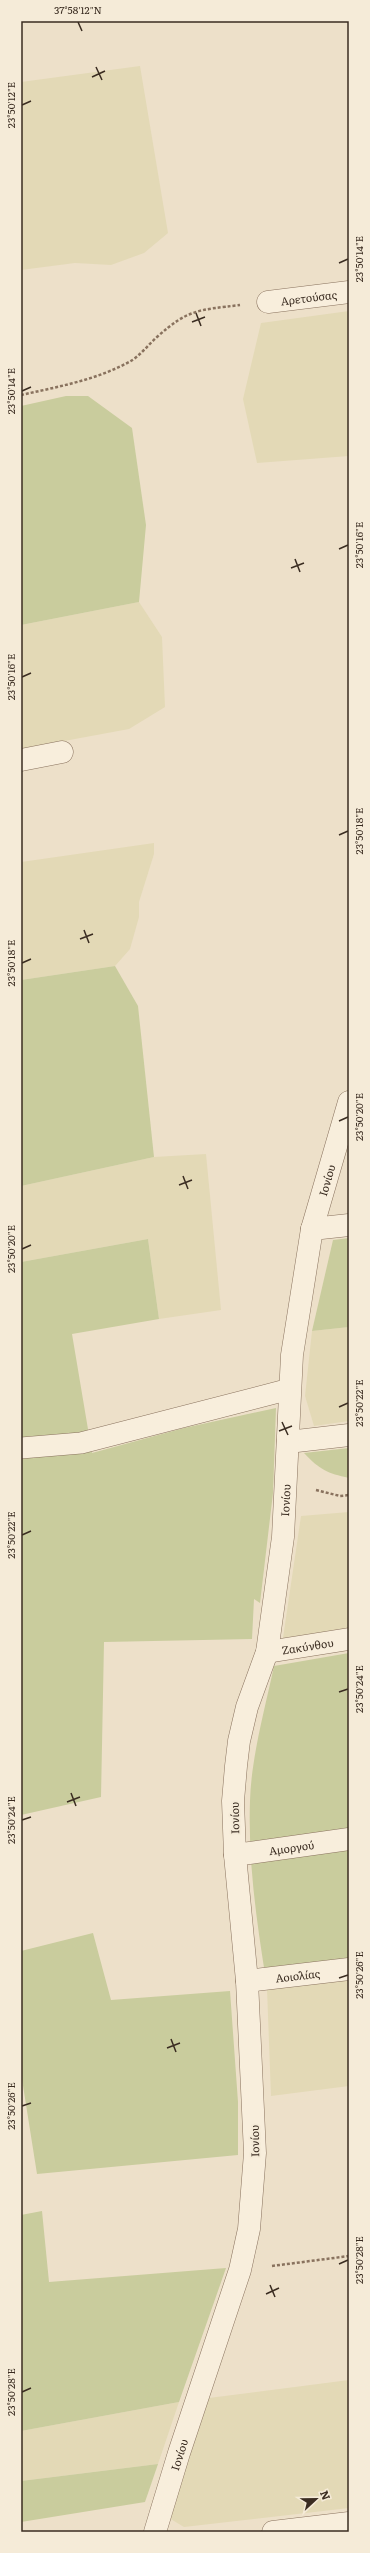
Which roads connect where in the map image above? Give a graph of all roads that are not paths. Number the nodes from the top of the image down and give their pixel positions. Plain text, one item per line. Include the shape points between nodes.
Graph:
1 (349, 292) edge
2 (268, 302) road end
3 (62, 752) dead end
4 (21, 760) edge
5 (349, 1102) edge
6 (349, 1225) edge
7 (312, 1229) junction
8 (290, 1389) junction
9 (349, 1435) edge
10 (288, 1442) junction
11 (21, 1448) edge
12 (349, 1639) edge
13 (267, 1652) junction
14 (349, 1839) edge
15 (235, 1855) junction
16 (349, 1969) edge
17 (247, 1981) junction
18 (349, 2523) edge
19 (155, 2532) edge
20 (273, 2532) edge

1 - 2 street, Αρετούσας
3 - 4 street
5 - 7 street, Ιονίου
6 - 7 street
7 - 8 street, Ιονίου via 296,1328
8 - 10 street, Ιονίου
8 - 11 lane via 81,1443
9 - 10 street
10 - 13 street, Ιονίου via 282,1537
12 - 13 street, Ζακύνθου
13 - 15 street, Ιονίου via 247,1707 239,1741 233,1800
14 - 15 street, Αμοργού
15 - 17 street, Ιονίου
16 - 17 street, Αοιολίας
17 - 19 street, Ιονίου via 255,2153 249,2229 240,2270
18 - 20 street

